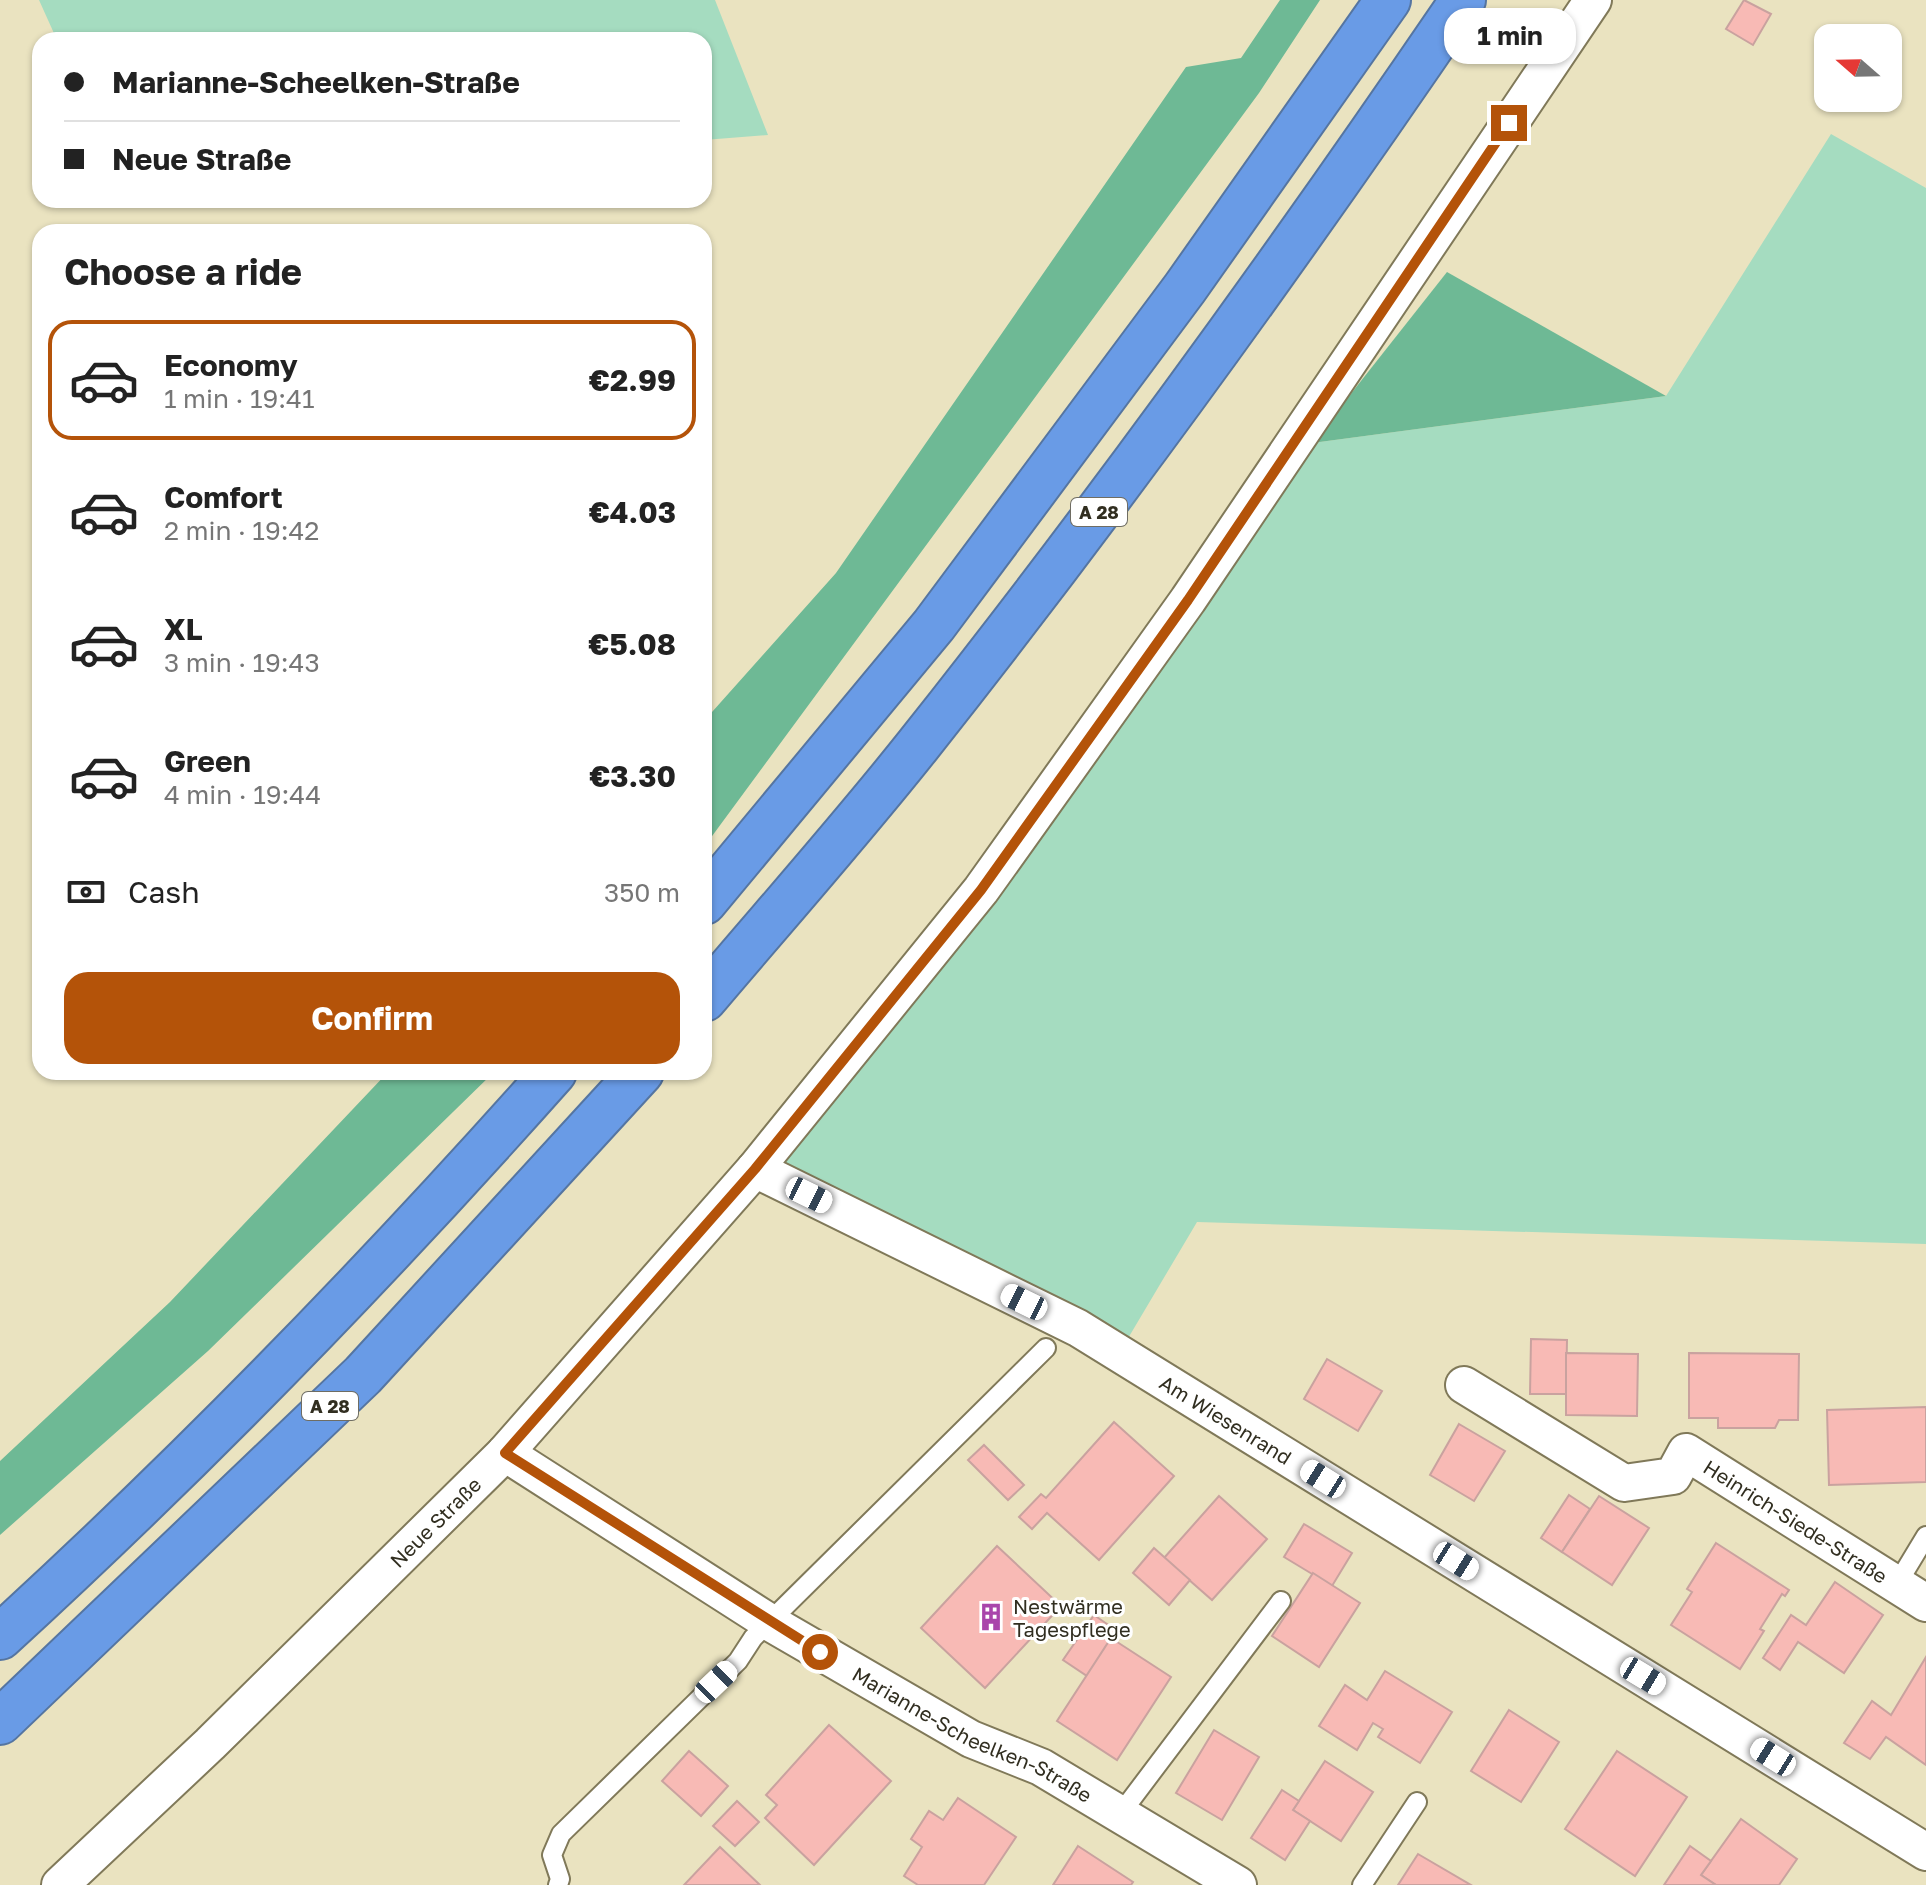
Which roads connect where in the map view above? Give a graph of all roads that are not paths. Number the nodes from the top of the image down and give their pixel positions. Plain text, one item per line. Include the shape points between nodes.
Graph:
1 (1388, 0) edge
2 (1463, 0) edge
3 (1593, 0) edge
4 (712, 892) edge
5 (712, 990) edge
6 (547, 1080) edge
7 (634, 1080) edge
8 (755, 1169) junction
9 (1046, 1348) dead end
10 (1464, 1385) dead end
11 (505, 1453) junction
12 (1926, 1536) edge
13 (1911, 1593) edge
14 (1281, 1601) dead end
15 (769, 1622) junction
16 (0, 1637) edge
17 (0, 1722) edge
18 (1417, 1802) dead end
19 (1121, 1813) junction
20 (1926, 1852) edge
21 (60, 1885) edge
22 (558, 1885) edge
23 (1238, 1885) edge
24 (1362, 1885) edge

1 - 4 highway via 1185,288 934,625
2 - 5 highway, A 28 via 1097,515 918,746
3 - 8 street, Neue Straße via 1188,600 998,867
6 - 16 highway via 234,1416
7 - 17 highway, A 28 via 363,1375
8 - 11 street, Neue Straße
8 - 20 street, Am Wiesenrand via 1078,1328
9 - 15 lane
10 - 13 street, Heinrich-Siede-Straße via 1624,1483 1673,1476 1686,1452
11 - 15 street, Marianne-Scheelken-Straße
11 - 21 street, Neue Straße
12 - 13 lane
14 - 19 lane
15 - 19 street, Marianne-Scheelken-Straße via 971,1739 1041,1767
15 - 22 lane via 738,1661 561,1834 552,1855
18 - 24 lane
19 - 23 street, Marianne-Scheelken-Straße

